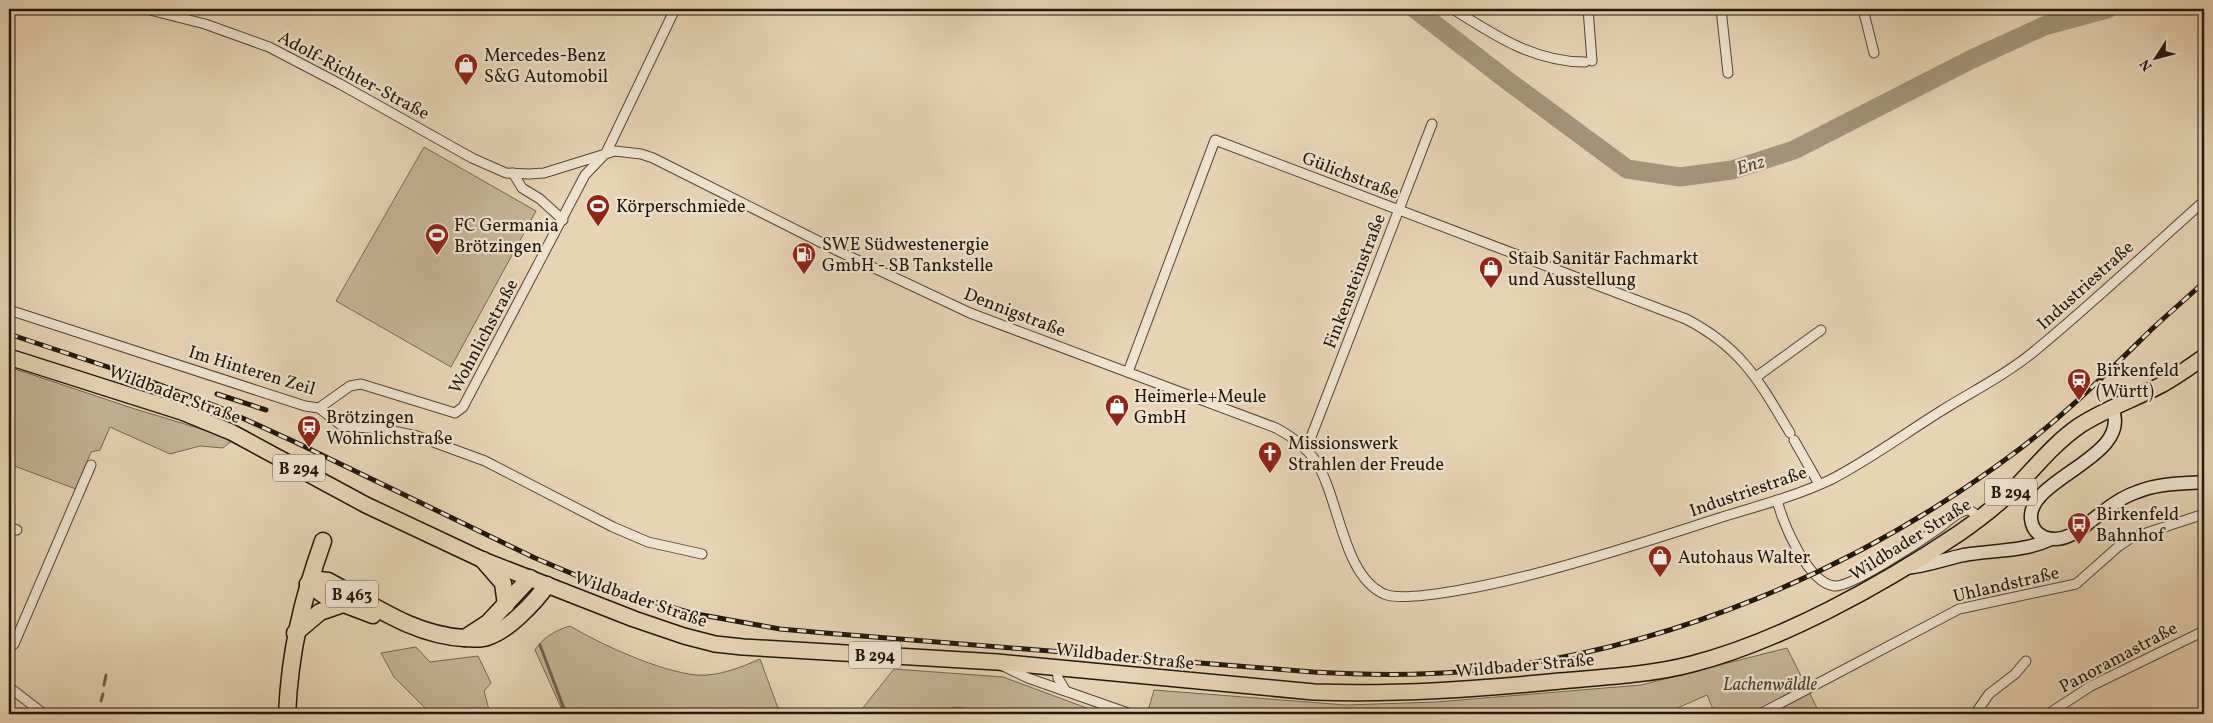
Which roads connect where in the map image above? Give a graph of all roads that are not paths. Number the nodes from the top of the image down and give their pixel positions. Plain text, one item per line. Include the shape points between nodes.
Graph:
1 (146, 9) edge
2 (674, 9) edge
3 (1453, 9) edge
4 (1588, 9) edge
5 (1721, 9) edge
6 (1863, 9) edge
7 (1874, 53) dead end
8 (1728, 73) dead end
9 (1432, 124) dead end
10 (606, 153) junction
11 (513, 173) junction
12 (2204, 201) edge
13 (1399, 210) junction
14 (563, 220) junction
15 (9, 310) edge
16 (1821, 330) dead end
17 (2204, 357) edge
18 (9, 358) edge
19 (1128, 372) junction
20 (1756, 377) junction
21 (319, 408) junction
22 (2112, 408) junction
23 (1306, 450) junction
24 (91, 465) dead end
25 (2204, 482) edge
26 (1819, 484) junction
27 (1777, 500) junction
28 (2204, 514) edge
29 (1979, 519) junction
30 (2051, 539) junction
31 (324, 541) dead end
32 (702, 554) dead end
33 (483, 560) junction
34 (1902, 568) junction
35 (530, 578) junction
36 (308, 584) junction
37 (547, 585) junction
38 (343, 604) junction
39 (506, 605) junction
40 (394, 619) junction
41 (2204, 631) edge
42 (295, 633) junction
43 (465, 638) junction
44 (9, 648) edge
45 (2026, 661) dead end
46 (996, 662) junction
47 (1057, 668) junction
48 (9, 687) edge
49 (1065, 690) junction
50 (41, 713) edge
51 (287, 714) edge
52 (1132, 714) edge
53 (1760, 714) edge
54 (1975, 714) edge
55 (2048, 714) edge

1 - 11 street, Adolf-Richter-Straße via 204,24 269,47 472,158
2 - 10 street, Wohnlichstraße
3 - 4 street via 1519,48 1561,60 1588,61
5 - 8 street
6 - 7 street
9 - 13 street, Finkensteinstraße
10 - 11 street, Adolf-Richter-Straße via 544,173
10 - 14 street, Wohnlichstraße via 585,175
10 - 19 street, Dennigstraße via 624,152 653,158 970,314
11 - 14 street via 522,188
12 - 26 street, Industriestraße via 2035,351 1882,451
13 - 19 street, Gülichstraße via 1215,140
13 - 20 street, Gülichstraße via 1686,318 1707,329
13 - 23 street, Finkensteinstraße
14 - 21 street, Wohnlichstraße via 464,407 455,413 361,384 350,386
15 - 21 street, Im Hinteren Zeil
16 - 20 street
17 - 22 main road, Wildbader Straße / B 294 via 2162,384
18 - 33 main road, Wildbader Straße / B 294 via 182,412 230,432 366,505
19 - 23 street, Dennigstraße via 1263,422 1286,433
20 - 26 street, Gülichstraße
21 - 32 street, Im Hinteren Zeil via 342,426 417,436 485,460 613,527 648,542
22 - 29 main road, Wildbader Straße / B 294 via 2062,440 2012,492
22 - 30 main road via 2116,423 2113,436 2034,505 2032,524 2041,535
23 - 27 street, Industriestraße via 1331,492 1359,572 1374,588 1395,596 1469,587 1540,572
24 - 44 street via 14,644
25 - 30 main road via 2164,485 2135,492 2073,533
26 - 27 street, Industriestraße
27 - 29 street via 1795,548 1819,578 1833,586 1850,583 1961,512 1969,510
28 - 53 street, Uhlandstraße via 2132,538 2076,584 1959,609
29 - 34 main road, Wildbader Straße / B 294
30 - 34 main road via 2036,546 1964,555 1919,567
31 - 36 highway, B 463
33 - 35 main road, Wildbader Straße / B 294
33 - 39 highway via 503,584
34 - 47 main road, Wildbader Straße / B 294 via 1788,629 1728,653 1692,664 1623,675 1484,689 1356,694
35 - 37 main road, Wildbader Straße / B 294
35 - 39 highway
36 - 38 highway, B 463 via 320,594
36 - 40 highway, B 463 via 328,581
36 - 42 highway, B 463
37 - 43 highway, B 463 via 532,605 494,634 477,639
37 - 46 main road, Wildbader Straße / B 294 via 660,629 715,644
38 - 40 highway, B 463
38 - 42 highway, B 463 via 320,612
39 - 43 highway via 488,623
40 - 43 highway, B 463 via 427,632
41 - 55 street, Panoramastraße via 2091,686
42 - 51 highway, B 463
45 - 54 street via 1989,694
46 - 47 main road, Wildbader Straße / B 294
46 - 49 street via 1028,678
47 - 49 street
48 - 50 street
49 - 52 street

